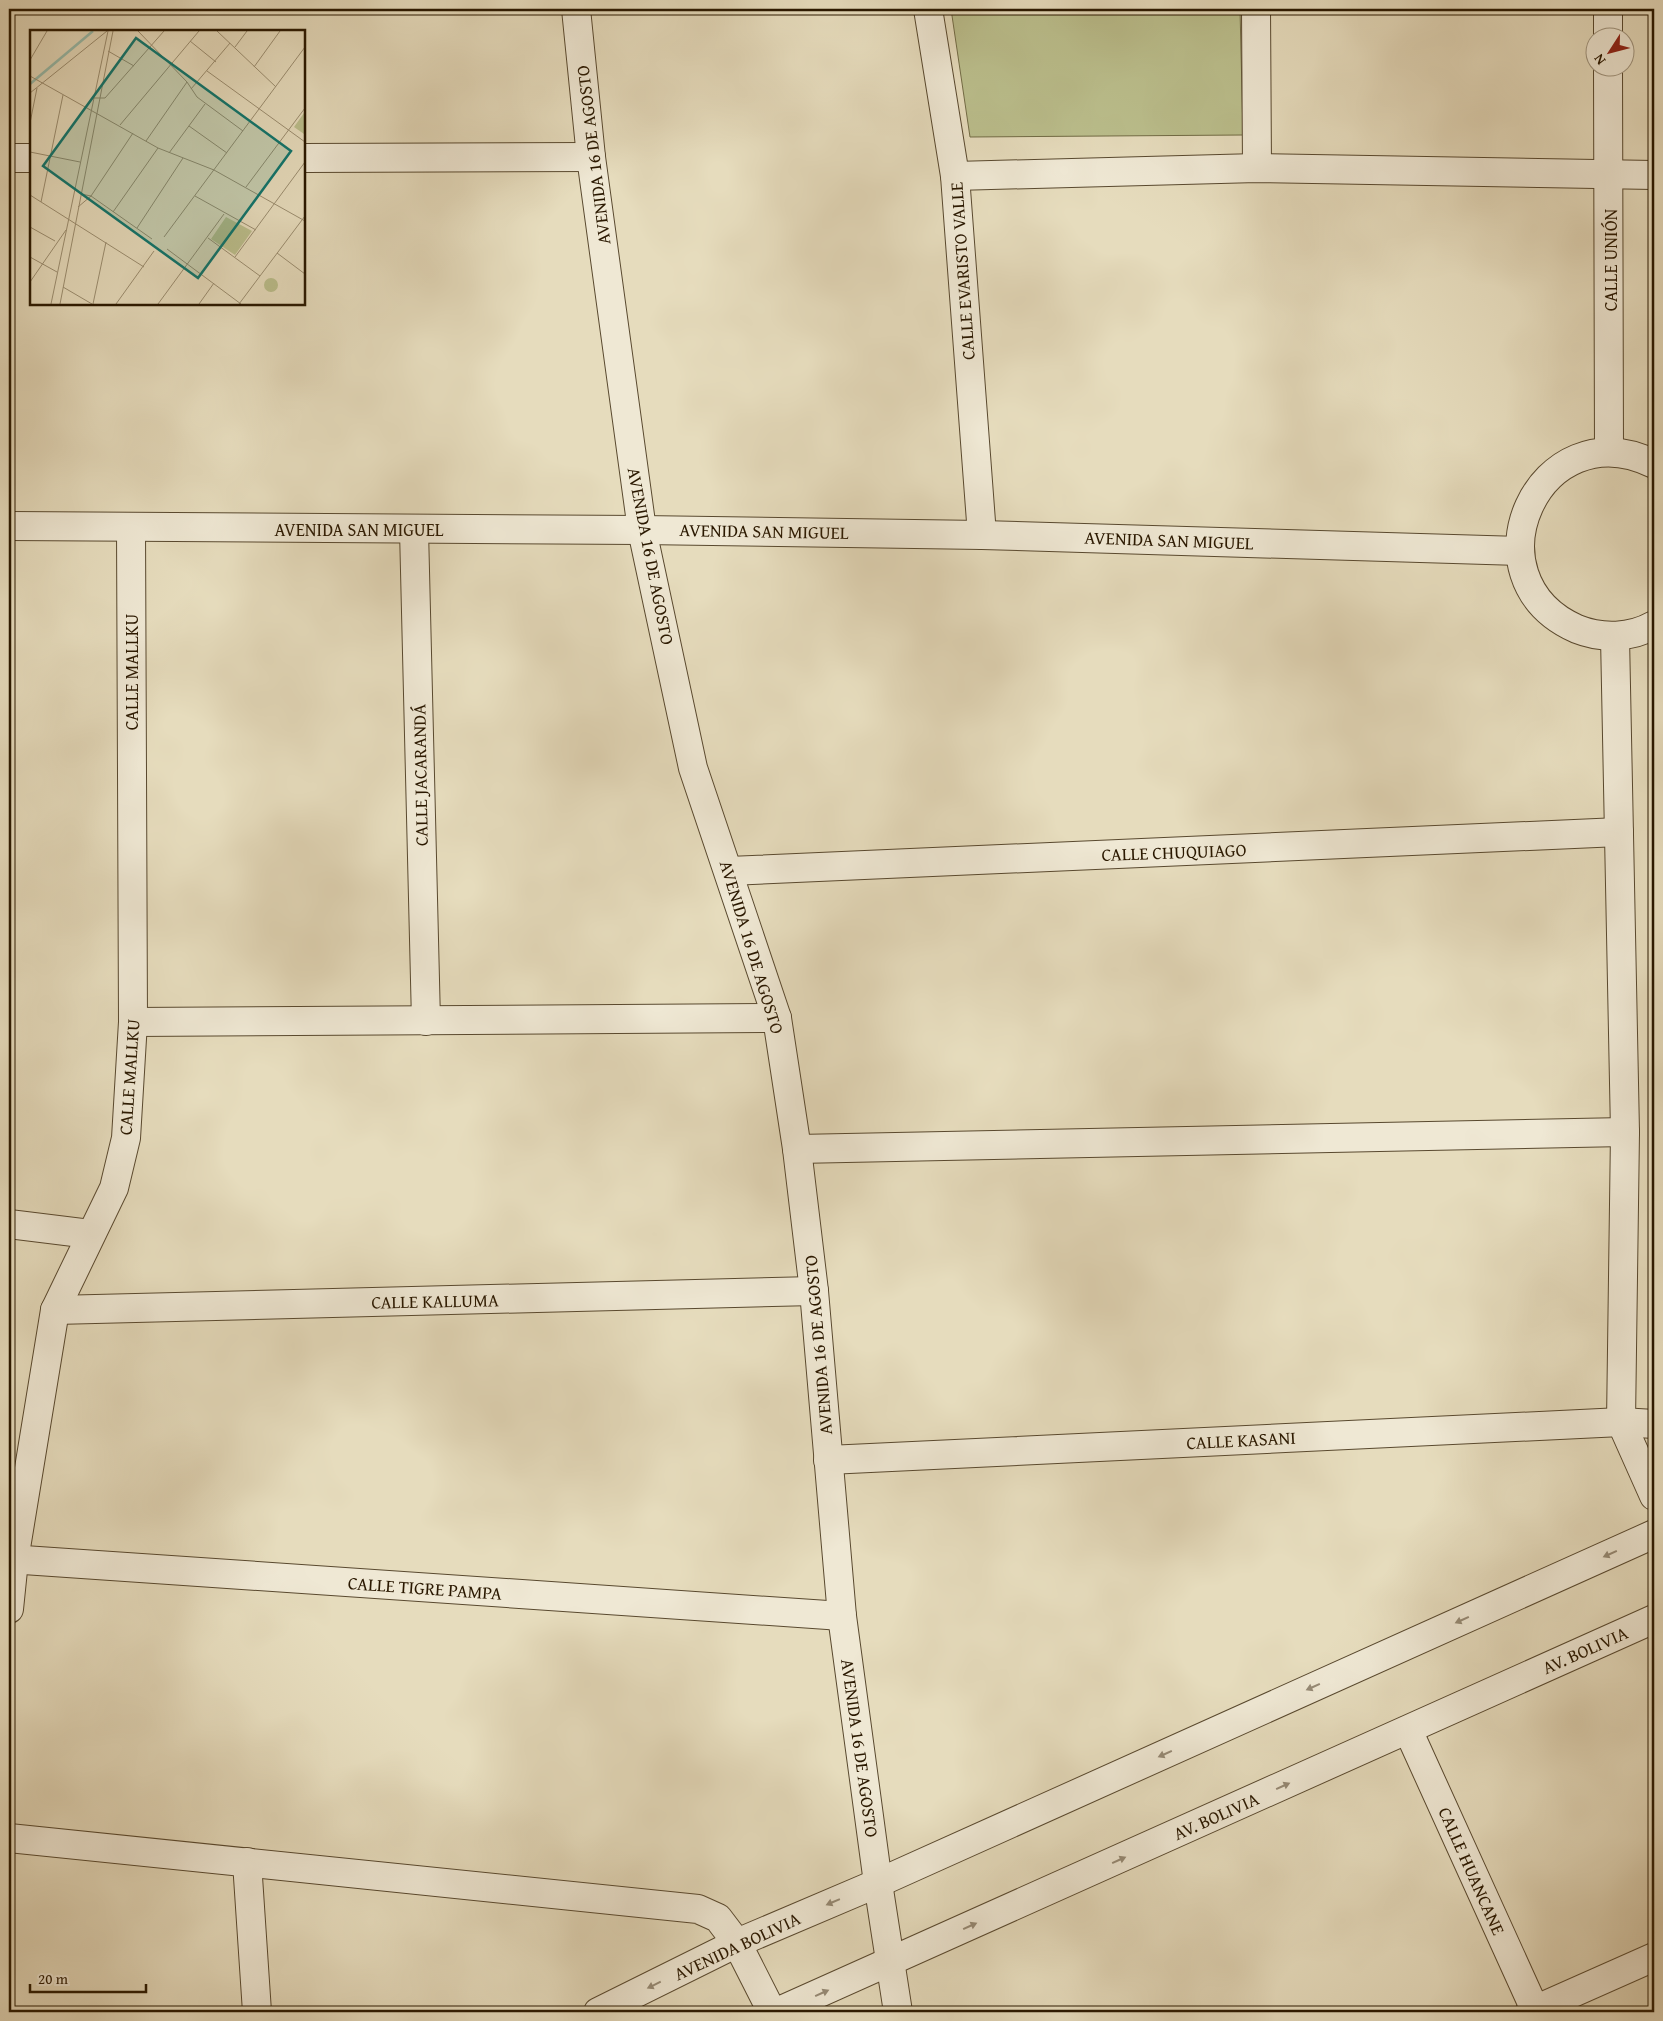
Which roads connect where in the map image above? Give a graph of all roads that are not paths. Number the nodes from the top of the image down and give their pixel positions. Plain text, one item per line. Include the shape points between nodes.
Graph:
1 (576, 9) edge
2 (928, 9) edge
3 (1256, 9) edge
4 (1608, 9) edge
5 (1608, 28) edge
6 (1608, 78) edge
7 (591, 157) junction
8 (9, 158) edge
9 (30, 158) edge
10 (305, 158) edge
11 (1257, 168) junction
12 (1610, 174) junction
13 (1654, 175) edge
14 (955, 176) junction
15 (1610, 452) junction
16 (1654, 464) edge
17 (9, 526) edge
18 (131, 527) junction
19 (414, 530) junction
20 (642, 530) junction
21 (982, 535) junction
22 (1520, 551) junction
23 (1654, 625) edge
24 (1615, 637) junction
25 (1619, 832) junction
26 (729, 871) junction
27 (777, 1018) junction
28 (426, 1021) junction
29 (133, 1022) junction
30 (1624, 1132) junction
31 (797, 1149) junction
32 (9, 1224) edge
33 (90, 1234) junction
34 (814, 1291) junction
35 (55, 1310) junction
36 (1621, 1422) junction
37 (1654, 1424) edge
38 (828, 1460) junction
39 (1654, 1496) edge
40 (1654, 1534) edge
41 (12, 1559) edge
42 (9, 1609) edge
43 (842, 1616) junction
44 (1654, 1619) edge
45 (1408, 1730) junction
46 (9, 1838) edge
47 (247, 1862) junction
48 (878, 1883) junction
49 (737, 1943) junction
50 (1654, 1957) edge
51 (892, 1962) junction
52 (257, 2012) edge
53 (598, 2012) edge
54 (772, 2012) edge
55 (778, 2012) edge
56 (898, 2012) edge
57 (1534, 2012) edge

1 - 7 street, AVENIDA 16 DE AGOSTO
2 - 14 street, CALLE EVARISTO VALLE
3 - 11 street
4 - 5 street
6 - 12 street, CALLE UNIÓN
7 - 10 street
7 - 20 street, AVENIDA 16 DE AGOSTO
8 - 9 street
11 - 12 street
11 - 14 street
12 - 13 street
12 - 15 street, CALLE UNIÓN
14 - 21 street, CALLE EVARISTO VALLE
15 - 16 street via 1639,456
15 - 22 street via 1581,457 1554,472 1534,494 1522,521
17 - 18 street, AVENIDA SAN MIGUEL
18 - 19 street, AVENIDA SAN MIGUEL
18 - 29 street, CALLE MALLKU
19 - 20 street, AVENIDA SAN MIGUEL
19 - 28 street, CALLE JACARANDÁ
20 - 21 street, AVENIDA SAN MIGUEL
20 - 26 street, AVENIDA 16 DE AGOSTO via 693,768
21 - 22 street, AVENIDA SAN MIGUEL
22 - 24 street via 1526,578 1541,603 1562,622 1587,633
23 - 24 street via 1643,632
24 - 25 street
25 - 26 street, CALLE CHUQUIAGO
25 - 30 street
26 - 27 street, AVENIDA 16 DE AGOSTO
27 - 28 street
27 - 31 street, AVENIDA 16 DE AGOSTO
28 - 29 street
29 - 33 street, CALLE MALLKU via 126,1138 114,1188
30 - 31 street
30 - 36 street
31 - 34 street, AVENIDA 16 DE AGOSTO
32 - 33 street
33 - 35 street, CALLE MALLKU
34 - 35 street, CALLE KALLUMA
34 - 38 street, AVENIDA 16 DE AGOSTO
35 - 41 street, CALLE MALLKU
36 - 37 street, CALLE KASANI
36 - 38 street, CALLE KASANI
36 - 39 street
38 - 43 street, AVENIDA 16 DE AGOSTO
40 -> 48 street
41 - 42 street, CALLE MALLKU
41 - 43 street, CALLE TIGRE PAMPA
43 - 48 street, AVENIDA 16 DE AGOSTO
44 - 45 street, AV. BOLIVIA
51 -> 45 street, AV. BOLIVIA
45 - 57 street, CALLE HUANCANE
46 - 47 street
47 - 49 street via 698,1909 718,1918
47 - 52 street
48 -> 49 street, AVENIDA BOLIVIA
48 - 51 street, AVENIDA 16 DE AGOSTO
49 -> 53 street, AVENIDA BOLIVIA
49 - 54 street
50 - 57 street
55 -> 51 street, AV. BOLIVIA
51 - 56 street, AVENIDA 16 DE AGOSTO

